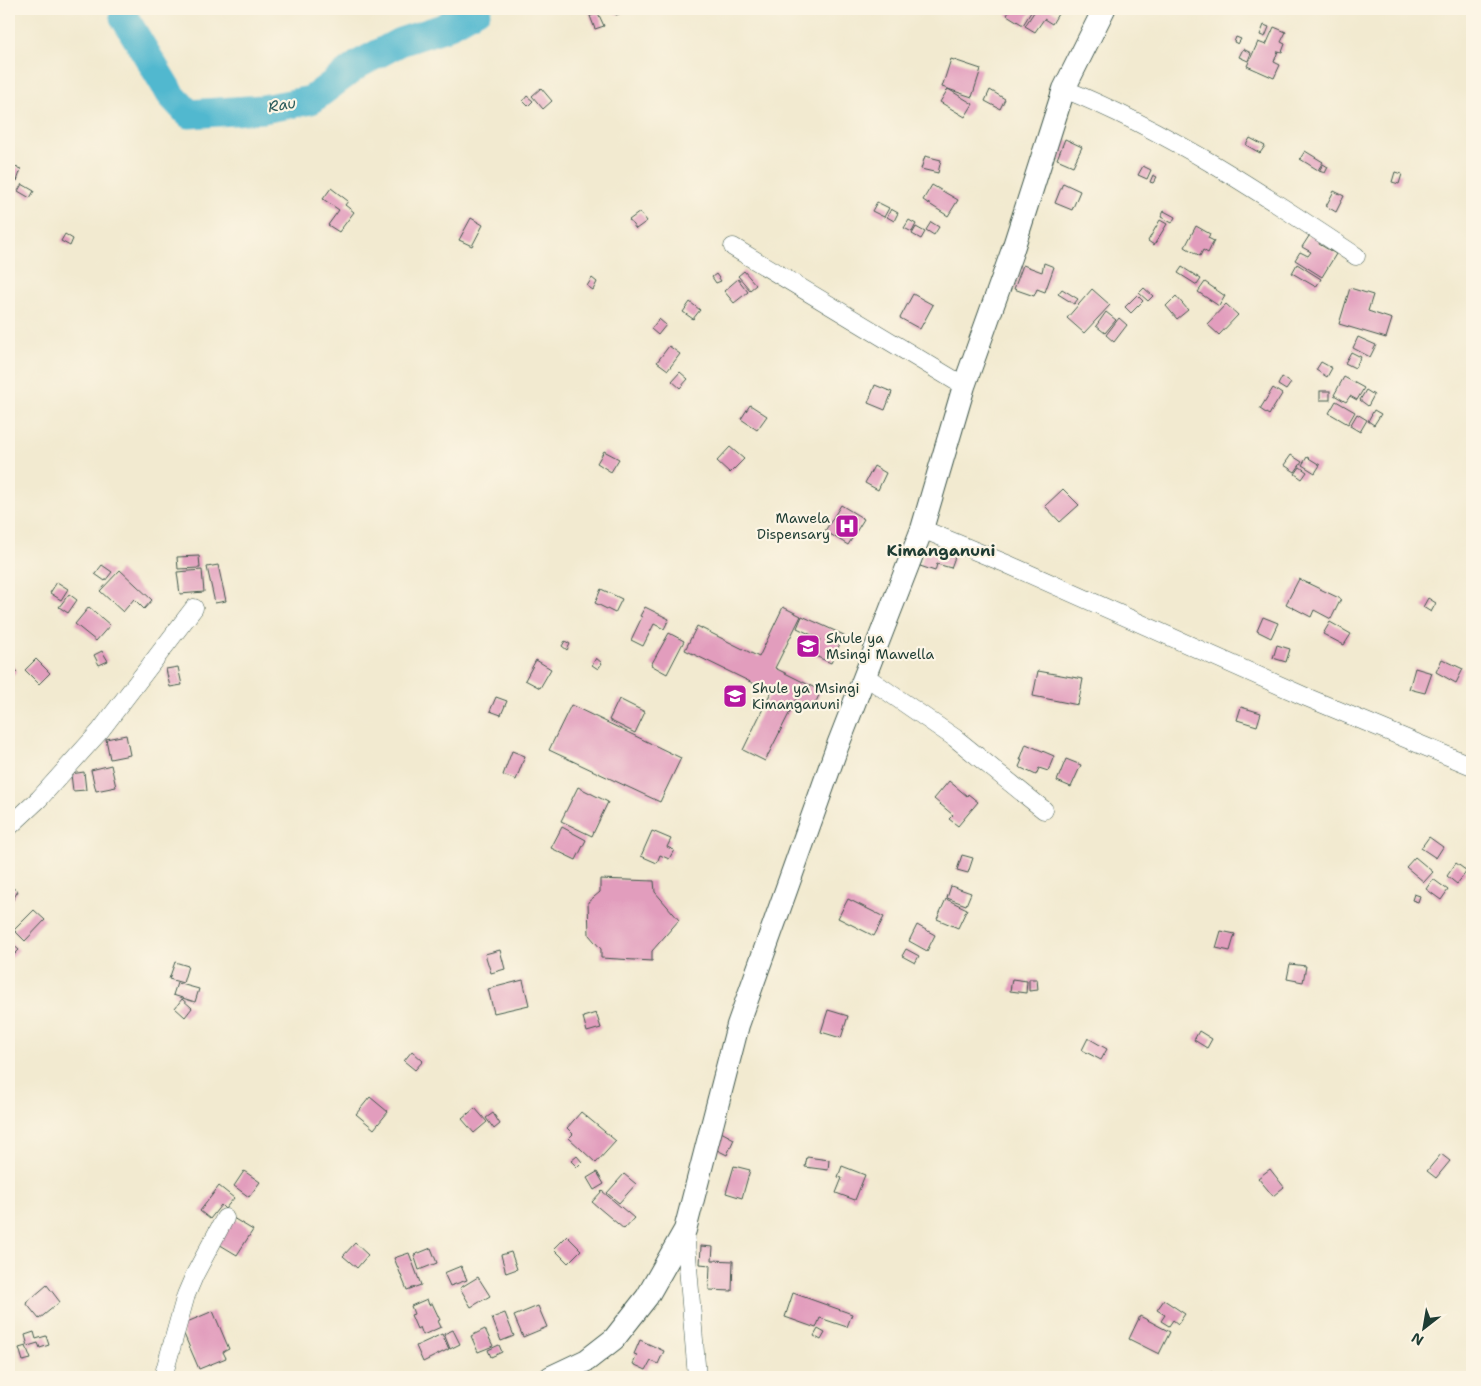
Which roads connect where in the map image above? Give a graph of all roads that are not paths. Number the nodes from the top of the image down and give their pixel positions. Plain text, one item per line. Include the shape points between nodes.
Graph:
1 (1104, 9) edge
2 (1064, 89) junction
3 (733, 247) dead end
4 (1356, 256) dead end
5 (964, 386) junction
6 (922, 528) junction
7 (194, 608) dead end
8 (865, 676) junction
9 (1472, 766) edge
10 (1044, 810) dead end
11 (9, 827) edge
12 (225, 1218) dead end
13 (685, 1230) junction
14 (163, 1377) edge
15 (551, 1377) edge
16 (697, 1377) edge

1 - 2 street
2 - 4 street via 1106,106 1187,148
2 - 5 street via 1012,252
3 - 5 street
5 - 6 street
6 - 8 street
6 - 9 street via 1306,697
7 - 11 street via 100,731 39,799
8 - 10 street via 955,738
8 - 13 street via 738,1025
12 - 14 street via 186,1295
13 - 15 street via 647,1297 614,1339 587,1360
13 - 16 street

